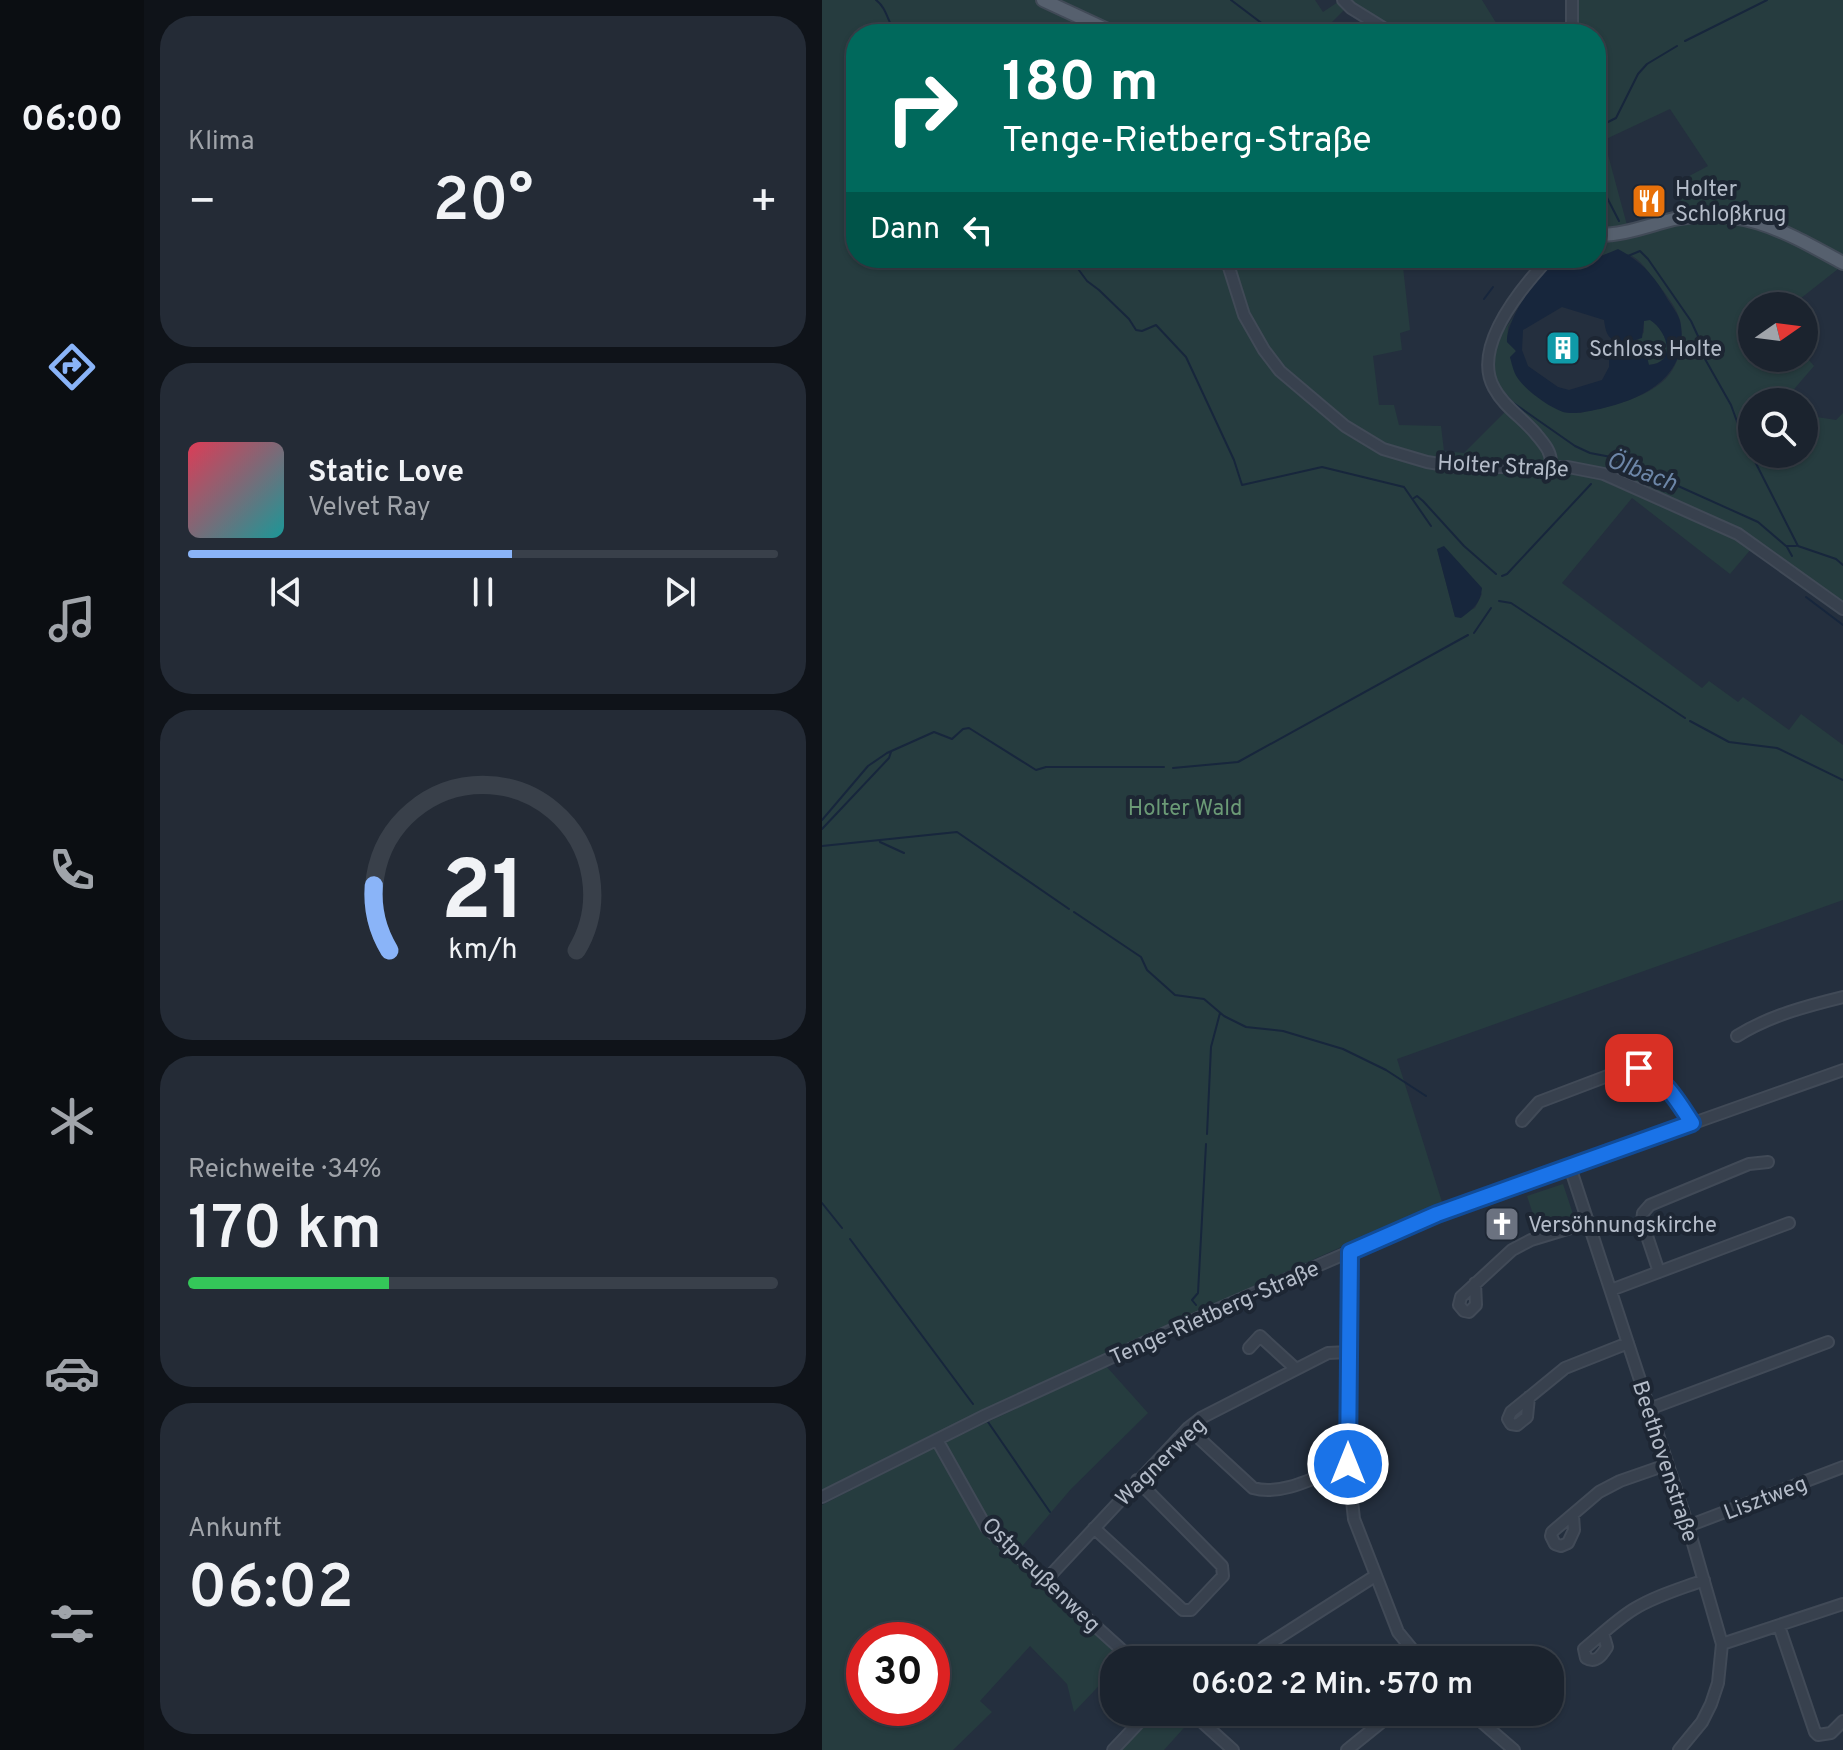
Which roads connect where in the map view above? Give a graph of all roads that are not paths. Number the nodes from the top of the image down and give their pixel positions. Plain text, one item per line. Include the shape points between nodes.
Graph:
1 (1043, 0) edge
2 (1343, 0) edge
3 (1572, 1) edge
4 (1095, 24) edge
5 (1377, 24) edge
6 (1572, 24) edge
7 (1606, 234) edge
8 (1843, 263) edge
9 (1229, 268) edge
10 (1541, 268) edge
11 (1551, 466) junction
12 (1843, 609) edge
13 (1843, 997) edge
14 (1737, 1036) dead end
15 (1843, 1070) edge
16 (1522, 1121) dead end
17 (1692, 1123) junction
18 (1768, 1162) dead end
19 (1570, 1167) junction
20 (1587, 1223) junction
21 (1789, 1223) dead end
22 (1350, 1252) junction
23 (1659, 1272) junction
24 (1475, 1283) dead end
25 (1611, 1290) junction
26 (1828, 1342) dead end
27 (1628, 1343) junction
28 (1249, 1348) dead end
29 (1348, 1352) junction
30 (1296, 1369) junction
31 (1529, 1397) dead end
32 (1649, 1409) junction
33 (1188, 1428) junction
34 (937, 1440) junction
35 (1348, 1464) junction
36 (1666, 1465) junction
37 (1843, 1467) edge
38 (1137, 1480) junction
39 (822, 1497) edge
40 (1573, 1515) dead end
41 (1688, 1526) junction
42 (1094, 1528) junction
43 (1375, 1576) junction
44 (1704, 1580) junction
45 (1045, 1581) junction
46 (1843, 1604) edge
47 (1779, 1626) junction
48 (1603, 1633) dead end
49 (1722, 1644) junction
50 (1117, 1646) edge
51 (1266, 1646) edge
52 (1410, 1646) edge
53 (1843, 1721) edge
54 (1136, 1726) edge
55 (1208, 1726) edge
56 (1377, 1726) edge
57 (1486, 1726) edge
58 (1113, 1750) edge
59 (1233, 1750) edge
60 (1347, 1750) edge
61 (1514, 1750) edge
62 (1679, 1750) edge

1 - 4 main road
2 - 5 street
3 - 6 street
7 - 8 main road via 1702,215 1748,218
9 - 11 street, Holter Straße via 1244,315 1264,350 1280,371 1345,426 1383,449 1427,462
10 - 11 street via 1513,302 1488,350 1488,361 1491,385 1552,454
11 - 12 street, Holter Straße via 1604,474 1707,518
13 - 14 street via 1757,1024
15 - 17 street, Tenge-Rietberg-Straße
16 - 17 street via 1539,1102 1639,1068 1650,1071 1675,1096
17 - 19 street, Tenge-Rietberg-Straße
18 - 23 street via 1749,1164 1650,1205 1642,1221
19 - 20 street, Beethovenstraße
19 - 22 street, Tenge-Rietberg-Straße via 1437,1214
20 - 24 street via 1512,1250
20 - 25 street, Beethovenstraße
21 - 23 street
22 - 29 street
22 - 34 street, Tenge-Rietberg-Straße
23 - 25 street
25 - 27 street, Beethovenstraße
26 - 32 street
27 - 31 street via 1565,1368
27 - 32 street, Beethovenstraße
28 - 30 street via 1260,1336
29 - 30 street, Wagnerweg via 1328,1353
29 - 35 street
30 - 33 street, Wagnerweg
32 - 36 street, Beethovenstraße
33 - 35 street via 1253,1488 1263,1491 1277,1491
33 - 38 street, Wagnerweg
34 - 39 street, Tenge-Rietberg-Straße
34 - 45 street, Ostpreußenweg via 986,1527
35 - 43 street via 1354,1519
36 - 40 street via 1599,1492
36 - 41 street, Beethovenstraße
37 - 41 street, Lisztweg
38 - 42 street, Wagnerweg
38 - 42 street via 1222,1566 1223,1576 1191,1610 1183,1610
41 - 44 street, Beethovenstraße
42 - 45 street, Wagnerweg
43 - 51 street
43 - 52 street via 1398,1632
44 - 48 street via 1654,1598
44 - 49 street, Beethovenstraße
45 - 50 street, Ostpreußenweg
46 - 47 street
47 - 49 street
47 - 53 street via 1815,1732 1831,1733
49 - 62 street, Beethovenstraße via 1711,1704
54 - 58 street
55 - 59 street
56 - 60 street
57 - 61 street

